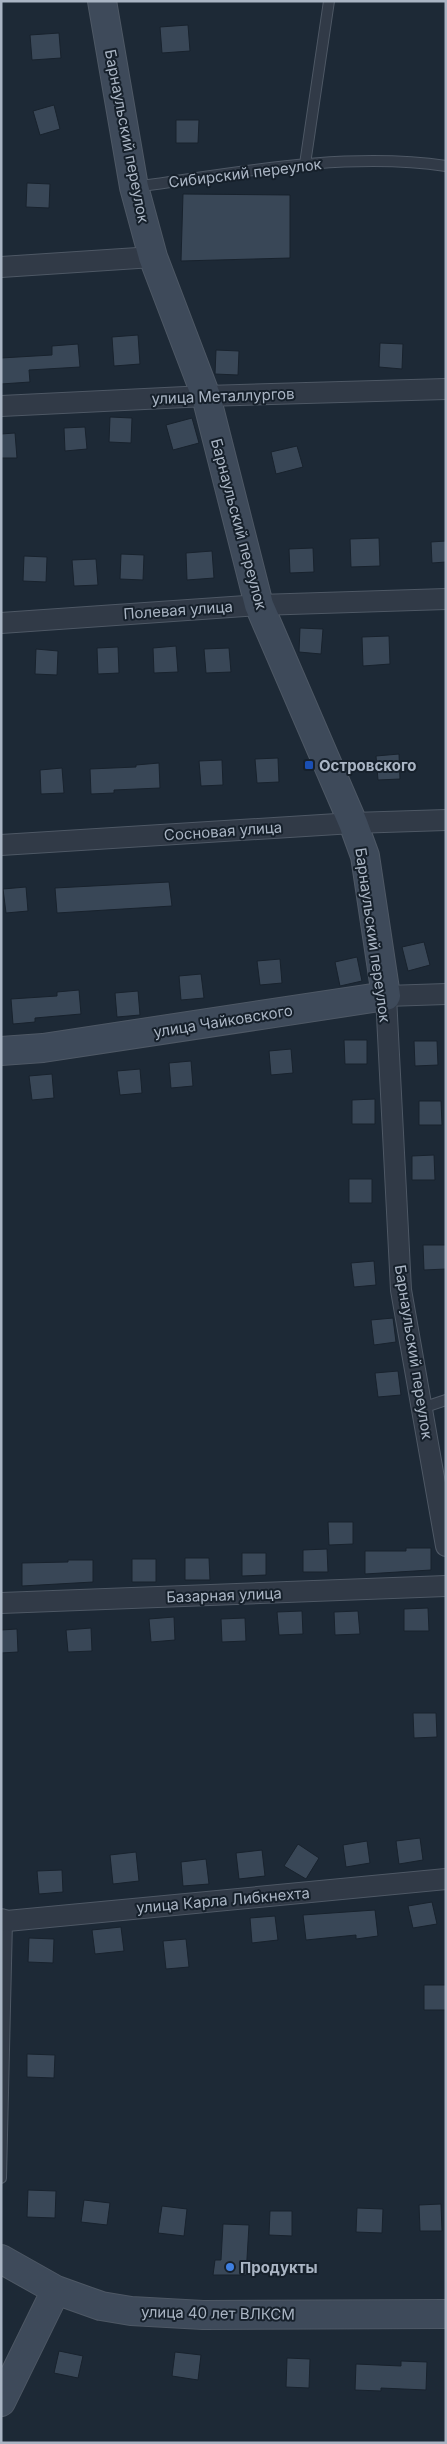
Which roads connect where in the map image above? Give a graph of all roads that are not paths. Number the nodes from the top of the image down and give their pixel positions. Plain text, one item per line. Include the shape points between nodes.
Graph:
1 (102, 1) edge
2 (329, 1) edge
3 (305, 164) junction
4 (446, 166) edge
5 (134, 187) junction
6 (152, 257) junction
7 (1, 267) edge
8 (446, 389) edge
9 (206, 396) junction
10 (1, 406) edge
11 (446, 598) edge
12 (259, 605) junction
13 (1, 623) edge
14 (446, 820) edge
15 (353, 823) junction
16 (1, 845) edge
17 (446, 994) edge
18 (386, 996) junction
19 (1, 1051) edge
20 (446, 1400) edge
21 (422, 1408) junction
22 (446, 1546) edge
23 (446, 1586) edge
24 (1, 1603) edge
25 (446, 1879) edge
26 (4, 1920) edge
27 (1, 2178) edge
28 (1, 2259) edge
29 (56, 2290) junction
30 (446, 2314) edge
31 (1, 2402) edge

1 - 5 street, Барнаульский переулок
2 - 3 lane
3 - 4 lane, Сибирский переулок via 417,162
3 - 5 lane, Сибирский переулок
5 - 6 street, Барнаульский переулок
6 - 7 street
6 - 9 street, Барнаульский переулок
8 - 9 street, улица Металлургов
9 - 10 street, улица Металлургов
9 - 12 street, Барнаульский переулок
11 - 12 street, Полевая улица
12 - 13 street, Полевая улица
12 - 15 street, Барнаульский переулок
14 - 15 street, Сосновая улица
15 - 16 street, Сосновая улица
15 - 18 street, Барнаульский переулок via 365,856
17 - 18 street, улица Чайковского
18 - 19 street, улица Чайковского via 43,1048
18 - 21 street, Барнаульский переулок via 401,1290
20 - 21 lane
21 - 22 street, Барнаульский переулок
23 - 24 street, Базарная улица
25 - 26 street, улица Карла Либкнехта
26 - 27 lane
28 - 29 street, улица 40 лет ВЛКСМ
29 - 30 street, улица 40 лет ВЛКСМ via 101,2306 131,2312 203,2315
29 - 31 street

